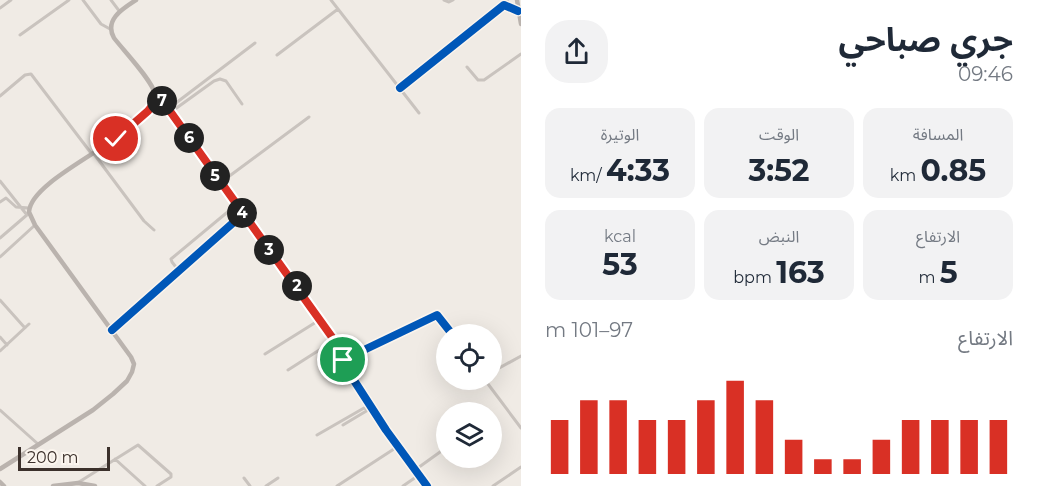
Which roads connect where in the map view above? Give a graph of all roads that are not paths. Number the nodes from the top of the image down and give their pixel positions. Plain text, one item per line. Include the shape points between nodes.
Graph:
1 (11, 0) edge
2 (69, 0) edge
3 (82, 0) edge
4 (111, 0) edge
5 (331, 0) edge
6 (444, 0) edge
7 (453, 0) edge
8 (507, 0) edge
9 (517, 0) edge
10 (131, 1) edge
11 (509, 6) junction
12 (0, 8) edge
13 (338, 9) junction
14 (518, 11) junction
15 (120, 12) junction
16 (521, 24) edge
17 (110, 29) junction
18 (20, 35) dead end
19 (255, 44) dead end
20 (521, 54) edge
21 (277, 55) dead end
22 (467, 67) dead end
23 (400, 88) junction
24 (0, 96) edge
25 (155, 96) junction
26 (242, 104) dead end
27 (169, 110) junction
28 (419, 113) dead end
29 (309, 117) dead end
30 (92, 153) junction
31 (0, 182) edge
32 (220, 183) junction
33 (0, 202) edge
34 (236, 205) junction
35 (21, 208) junction
36 (28, 212) junction
37 (243, 214) junction
38 (35, 225) junction
39 (154, 230) dead end
40 (0, 238) edge
41 (0, 257) edge
42 (179, 271) junction
43 (0, 300) edge
44 (321, 320) junction
45 (29, 324) dead end
46 (444, 324) edge
47 (25, 328) junction
48 (112, 330) junction
49 (0, 337) edge
50 (335, 340) junction
51 (7, 345) junction
52 (0, 351) edge
53 (265, 354) dead end
54 (521, 356) edge
55 (347, 358) junction
56 (502, 366) edge
57 (288, 370) dead end
58 (493, 390) edge
59 (370, 409) junction
60 (0, 410) edge
61 (343, 425) dead end
62 (520, 426) edge
63 (317, 435) dead end
64 (38, 444) junction
65 (397, 447) junction
66 (436, 455) edge
67 (115, 459) junction
68 (521, 466) edge
69 (0, 470) edge
70 (415, 470) junction
71 (419, 475) junction
72 (244, 478) dead end
73 (278, 478) dead end
74 (0, 482) edge
75 (78, 483) junction
76 (4, 486) edge
77 (53, 486) edge
78 (95, 486) edge
79 (145, 486) edge
80 (157, 486) edge
81 (250, 486) edge
82 (266, 486) edge
83 (338, 486) edge
84 (403, 486) edge
85 (427, 486) edge
86 (493, 486) edge

1 - 12 street
2 - 18 street
3 - 17 street via 101,24
4 - 15 street
5 - 13 street
6 - 7 street
8 - 11 street
9 - 14 main road
10 - 15 main road
11 - 14 street
11 - 23 street via 504,5
13 - 21 street
13 - 23 street
14 - 16 main road
15 - 17 main road
17 - 25 main road via 152,86
19 - 27 street
20 - 22 street via 484,80 478,80
23 - 28 street
24 - 30 street via 31,74
25 - 27 street
25 - 30 main road via 152,106 134,126
26 - 27 street via 226,81 220,79
27 - 32 street
29 - 32 street
30 - 36 main road via 42,190
30 - 39 street
31 - 35 street
32 - 34 street
33 - 35 street via 6,198
34 - 37 street
34 - 42 street via 171,259
35 - 36 street
35 - 36 street
36 - 38 main road
36 - 40 street
37 - 42 street
37 - 44 street
38 - 41 street
38 - 48 main road
42 - 48 street
43 - 47 street
44 - 50 street
44 - 53 street
45 - 47 street
46 - 55 street via 437,315
47 - 51 street
48 - 64 main road via 134,364 130,377 93,410
49 - 51 street
50 - 55 street
50 - 57 street
51 - 52 street
54 - 56 street
55 - 59 street via 344,365
58 - 62 street
59 - 61 street
59 - 63 street via 364,408
59 - 65 street
60 - 64 street
64 - 69 main road
65 - 70 street
65 - 83 street
66 - 70 street
67 - 75 street
67 - 79 street
67 - 80 street via 138,445 171,476
68 - 86 street
70 - 71 street
71 - 84 street
71 - 85 street
72 - 81 street
73 - 82 street
74 - 76 main road
75 - 77 main road
75 - 78 main road

